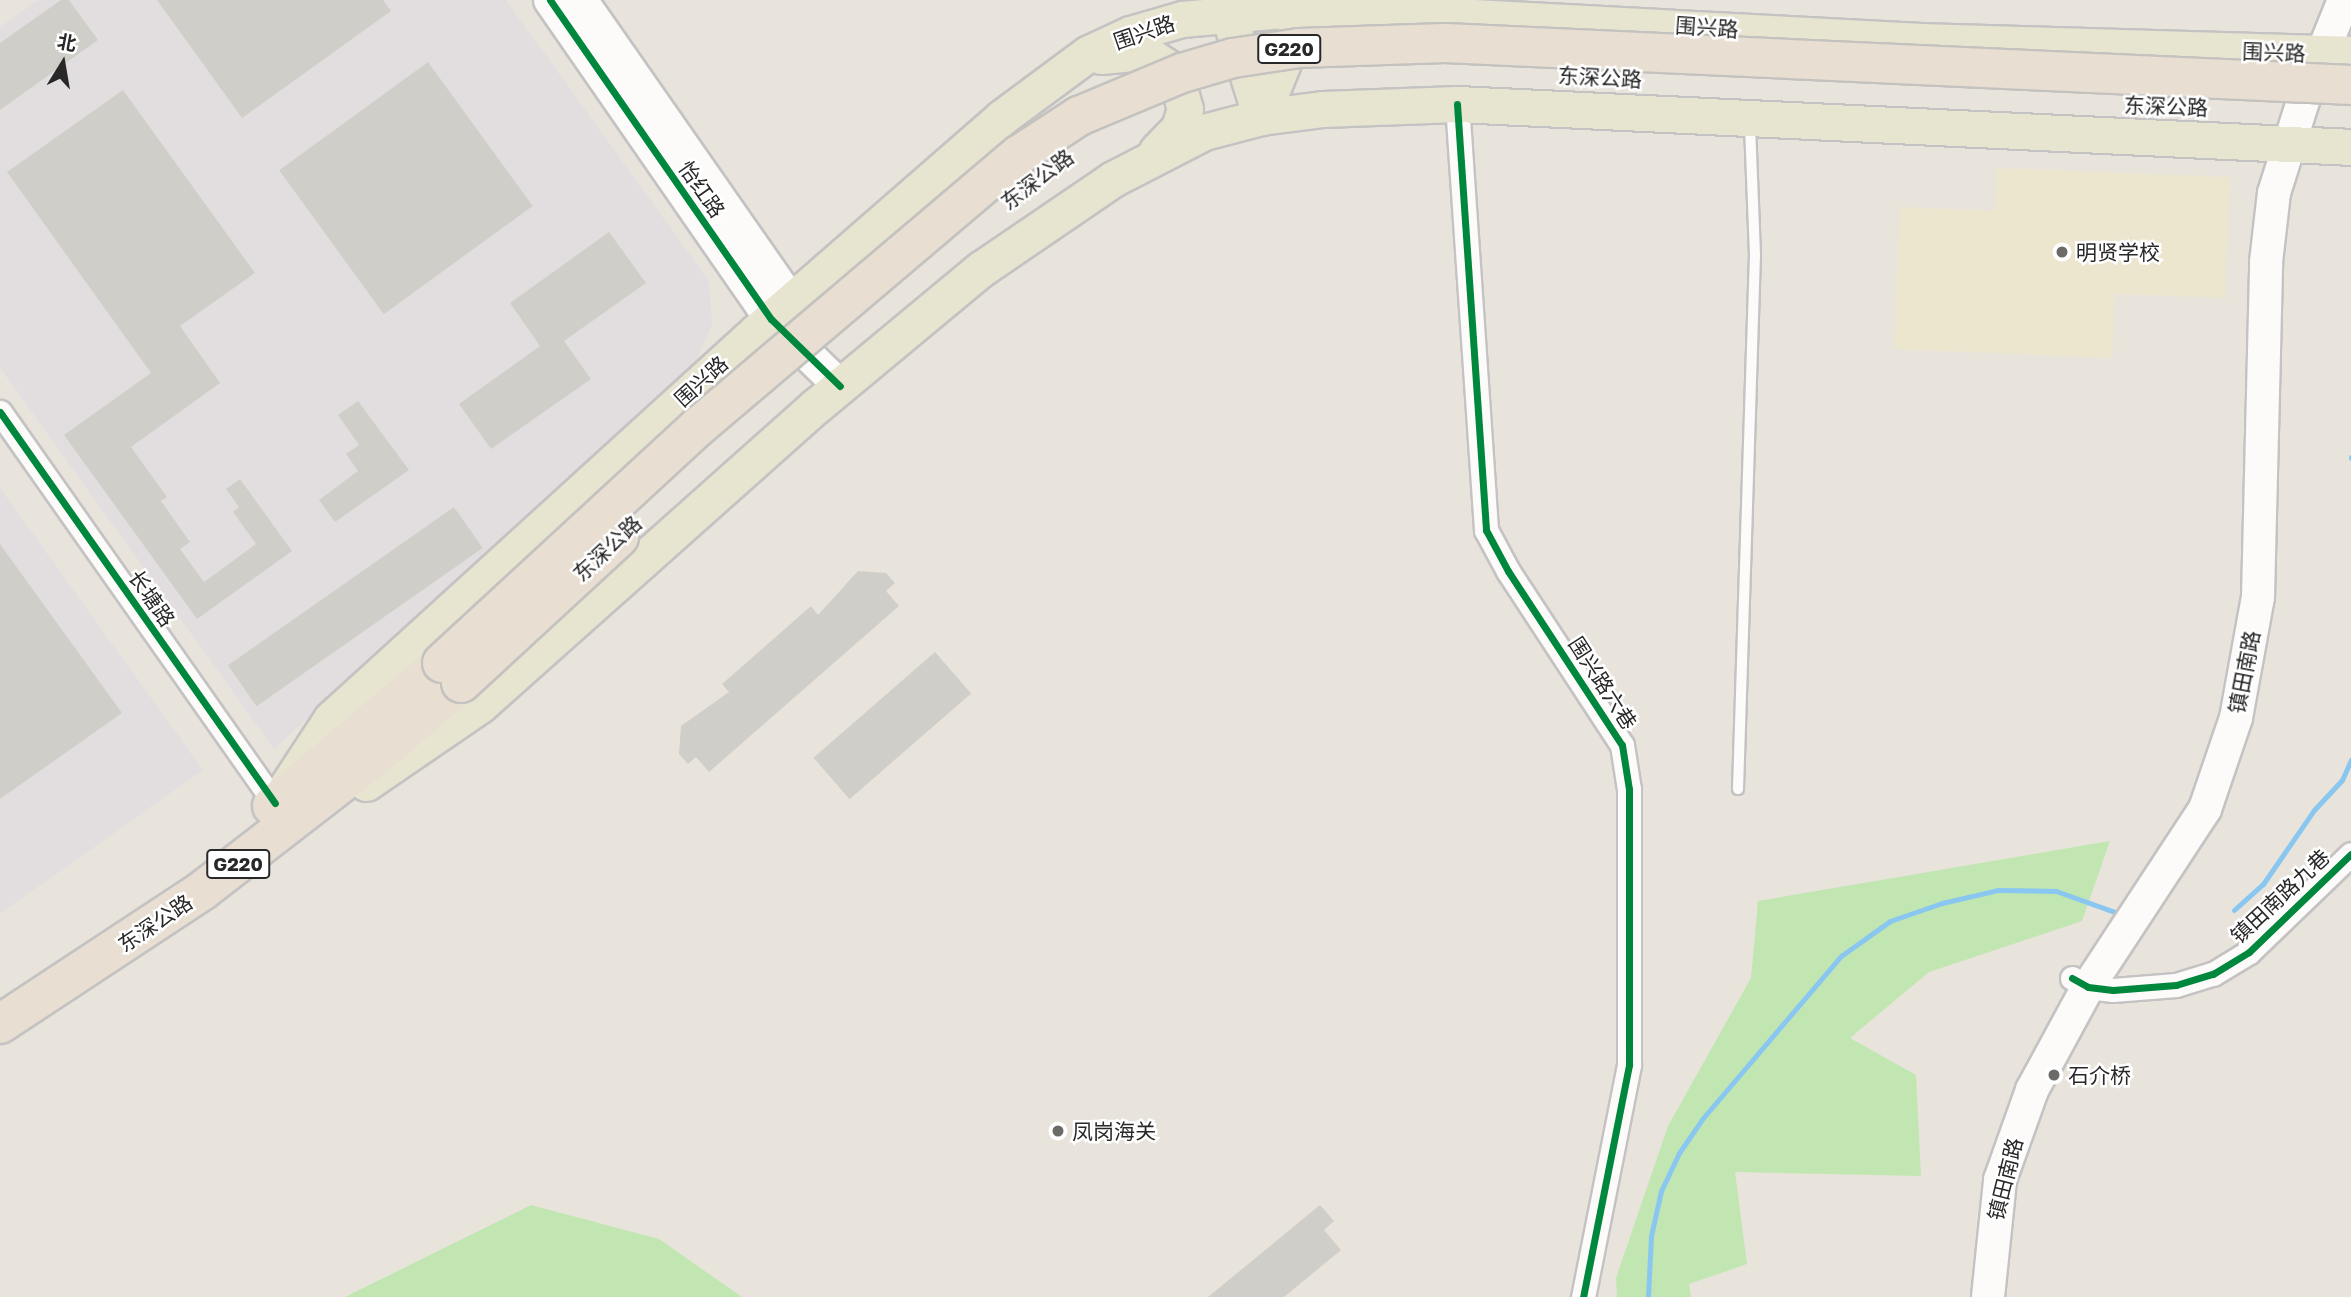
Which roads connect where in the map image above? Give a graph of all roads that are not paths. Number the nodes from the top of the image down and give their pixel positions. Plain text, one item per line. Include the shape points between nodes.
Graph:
1 (550, 0) edge
2 (581, 0) edge
3 (1153, 0) edge
4 (2322, 0) edge
5 (2344, 0) edge
6 (1306, 4) edge
7 (1225, 6) edge
8 (2325, 54) edge
9 (1048, 83) junction
10 (2351, 85) edge
11 (1457, 104) junction
12 (2351, 112) edge
13 (1750, 116) junction
14 (1261, 117) junction
15 (2278, 143) junction
16 (2351, 147) edge
17 (1153, 155) junction
18 (782, 310) junction
19 (840, 386) junction
20 (0, 412) edge
21 (452, 673) junction
22 (1738, 789) dead end
23 (285, 812) junction
24 (2351, 854) edge
25 (2080, 983) junction
26 (0, 995) edge
27 (0, 1024) edge
28 (1583, 1297) edge
29 (1968, 1297) edge
30 (1988, 1297) edge

1 - 18 main road, 怡红路
2 - 18 main road, 怡红路
3 - 9 main road
4 - 8 main road, 镇田南路
5 - 8 main road, 镇田南路
6 - 7 main road, 围兴路
6 - 8 main road, 围兴路 via 1921,41
6 - 14 main road
7 - 9 main road, 围兴路 via 1130,34 1089,53
7 - 14 main road
8 - 15 main road, 镇田南路
9 - 17 main road via 1104,55 1144,52 1160,59 1175,72 1185,109 1179,128
9 - 18 main road, 围兴路 via 1001,118
10 - 21 highway, 东深公路 / G220, bridge via 1445,43 1299,48 1233,58 1182,73 1079,116 1019,155 699,426
11 - 13 main road
11 - 14 main road via 1323,109
11 - 28 street, 围兴路六巷 via 1486,530 1622,746 1629,789 1629,1065
12 - 21 highway, 东深公路 / G220, bridge via 1445,69 1302,74 1190,98 1092,139 1035,177
13 - 15 main road
13 - 22 lane via 1755,256
14 - 17 main road via 1204,132
15 - 16 main road
15 - 25 main road, 镇田南路 via 2253,193 2246,260 2238,594 2220,714 2189,800 2094,942
15 - 25 main road, 镇田南路 via 2266,262 2258,597 2236,718 2205,809
17 - 19 main road via 981,269
18 - 19 main road, 怡红路
18 - 23 main road, 围兴路 via 331,719
19 - 23 main road via 480,705 368,782
20 - 23 street, 长塘路
21 - 23 highway, 东深公路 / G220
23 - 26 highway, 东深公路 / G220
23 - 27 highway, 东深公路 / G220 via 154,925
24 - 25 street, 镇田南路九巷 via 2249,953 2213,974 2175,985
25 - 29 main road, 镇田南路 via 2037,1038 1998,1129 1979,1202
25 - 30 main road, 镇田南路 via 2000,1180

